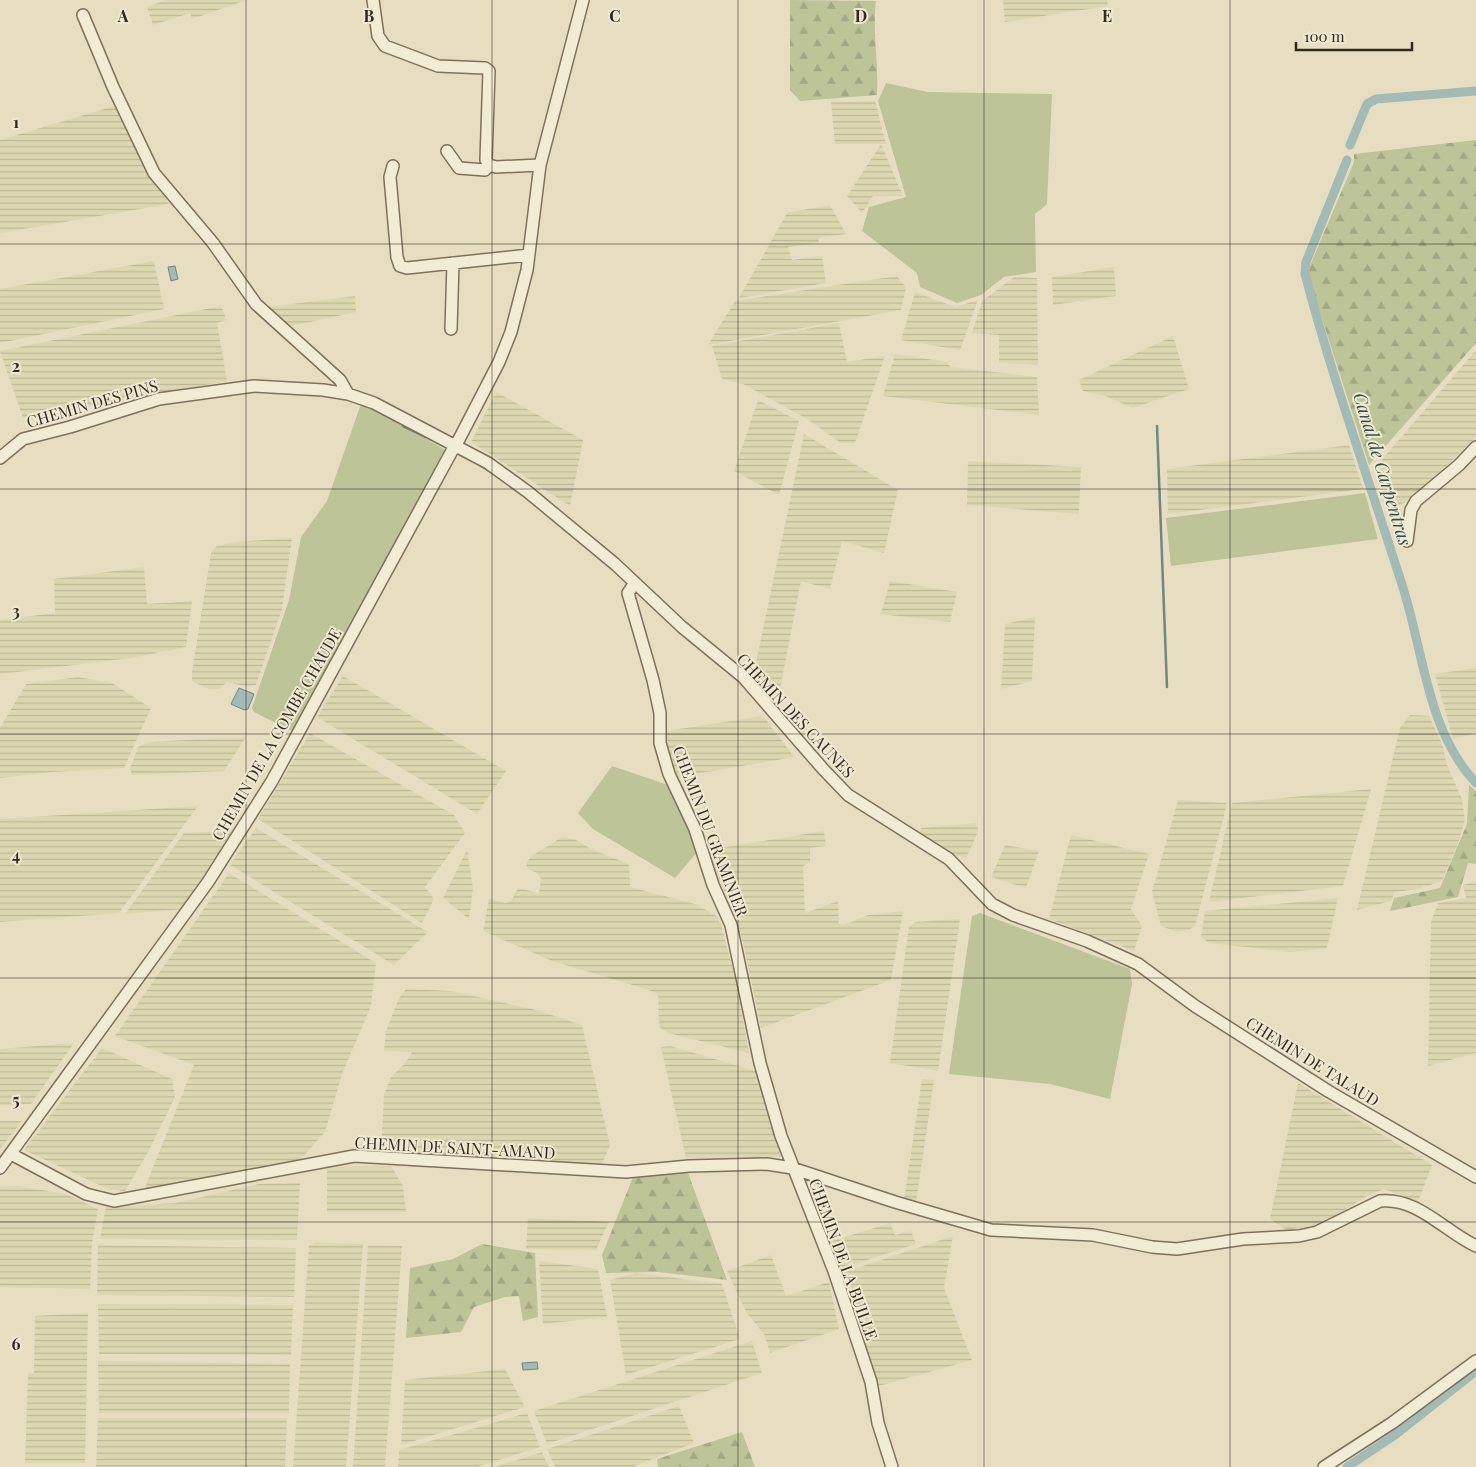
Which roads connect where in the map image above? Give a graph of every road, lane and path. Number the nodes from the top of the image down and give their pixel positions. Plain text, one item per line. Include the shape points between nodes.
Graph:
1 (373, 0) edge
2 (583, 0) edge
3 (82, 15) dead end
4 (447, 151) dead end
5 (489, 165) junction
6 (540, 165) junction
7 (393, 166) dead end
8 (529, 254) junction
9 (453, 263) junction
10 (451, 329) dead end
11 (348, 394) junction
12 (1476, 447) edge
13 (454, 448) junction
14 (0, 458) edge
15 (1407, 541) dead end
16 (634, 584) junction
17 (1138, 964) joint
18 (760, 1063) joint
19 (11, 1154) junction
20 (0, 1168) edge
21 (792, 1168) junction
22 (1476, 1177) edge
23 (1476, 1246) edge
24 (1476, 1361) edge
25 (892, 1467) edge
26 (1324, 1467) edge

1 - 5 street via 378,36 385,46 438,66 485,68 489,71 486,160
2 - 6 street, CHEMIN DE LA COMBE CHAUDE
3 - 11 street via 154,173 213,243 256,304 340,380
4 - 5 street via 459,168 485,170
5 - 6 street
6 - 8 street, CHEMIN DE LA COMBE CHAUDE
7 - 9 street via 390,177 400,266
8 - 9 street
8 - 13 street, CHEMIN DE LA COMBE CHAUDE via 511,332
9 - 10 street
11 - 13 street, CHEMIN DES PINS via 374,403
11 - 14 street, CHEMIN DES PINS via 254,386 159,399 23,439
12 - 15 street via 1416,501 1411,510
13 - 16 street, CHEMIN DES CAUNES via 488,463 528,492 615,564
13 - 19 street, CHEMIN DE LA COMBE CHAUDE via 242,830 208,882
16 - 17 street, CHEMIN DES CAUNES via 743,677 848,795 949,859 1001,910 1087,941
16 - 18 street, CHEMIN DU GRAMINIER via 628,592 660,712 660,743 669,774 695,829 713,885 731,925
17 - 22 street, CHEMIN DE TALAUD via 1234,1032
18 - 21 street, CHEMIN DE LA BUILLE
19 - 20 street, CHEMIN DE LA COMBE CHAUDE
19 - 21 street, CHEMIN DE SAINT-AMAND via 86,1194 114,1201 354,1156 626,1172 767,1164
21 - 23 street, CHEMIN DE SAINT-AMAND via 991,1230 1093,1235 1177,1249 1235,1240 1299,1236 1316,1232 1380,1201 1390,1200 1412,1206
21 - 25 street, CHEMIN DE LA BUILLE via 834,1271 871,1382 878,1423
24 - 26 street via 1392,1423

